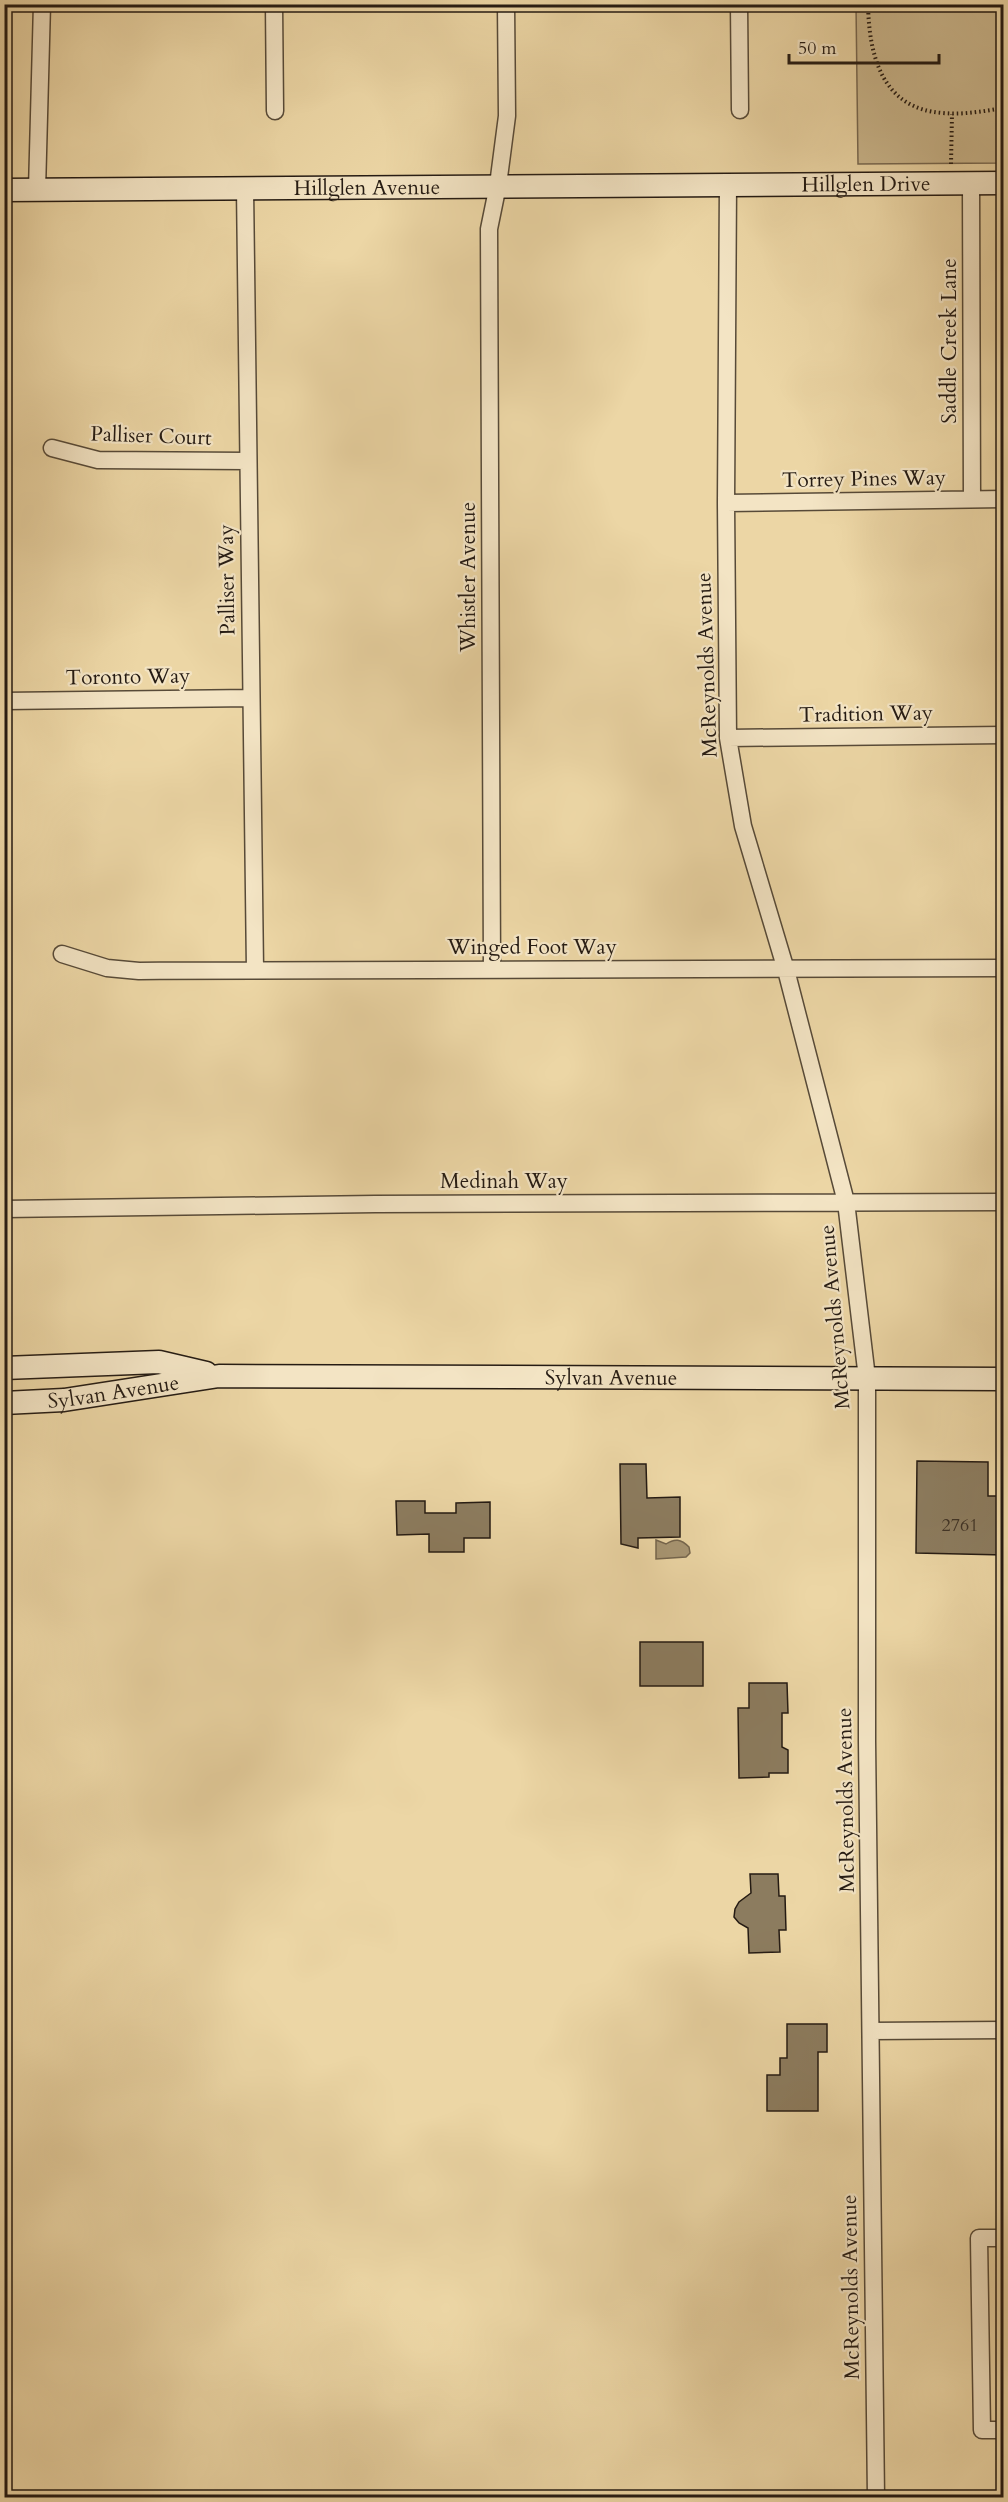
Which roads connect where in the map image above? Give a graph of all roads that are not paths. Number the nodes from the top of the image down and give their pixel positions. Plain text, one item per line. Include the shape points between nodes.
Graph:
1 (42, 4) edge
2 (274, 4) edge
3 (506, 4) edge
4 (739, 4) edge
5 (740, 110) dead end
6 (275, 111) dead end
7 (728, 183) junction
8 (972, 183) junction
9 (1004, 183) edge
10 (498, 186) junction
11 (245, 188) junction
12 (4, 190) edge
13 (37, 190) junction
14 (52, 448) dead end
15 (248, 461) junction
16 (972, 499) junction
17 (1004, 499) edge
18 (726, 503) junction
19 (251, 698) junction
20 (4, 701) edge
21 (1004, 735) edge
22 (728, 738) junction
23 (62, 954) dead end
24 (1004, 968) edge
25 (492, 969) junction
26 (255, 970) junction
27 (786, 970) junction
28 (846, 1202) junction
29 (1004, 1202) edge
30 (4, 1209) edge
31 (4, 1368) edge
32 (219, 1376) junction
33 (867, 1378) junction
34 (1004, 1379) edge
35 (4, 1403) edge
36 (1004, 2030) edge
37 (871, 2031) junction
38 (1004, 2238) edge
39 (1004, 2430) edge
40 (876, 2498) edge

1 - 13 street
2 - 6 street
3 - 10 street, Whistler Avenue via 507,116
4 - 5 street
7 - 8 main road, Hillglen Drive
7 - 10 main road, Hillglen Avenue
7 - 18 street, McReynolds Avenue
8 - 9 main road, Hillglen Drive
8 - 16 street, Saddle Creek Lane
10 - 11 main road, Hillglen Avenue
10 - 25 street, Whistler Avenue via 489,229
11 - 13 main road, Hillglen Avenue
11 - 15 street, Palliser Way
12 - 13 main road, Hillglen Avenue
14 - 15 street, Palliser Court via 98,460
15 - 19 street, Palliser Way
16 - 17 street, Torrey Pines Way
16 - 18 street, Torrey Pines Way
18 - 22 street, McReynolds Avenue
19 - 20 street, Toronto Way
19 - 26 street, Palliser Way
21 - 22 street, Tradition Way
22 - 27 street, McReynolds Avenue via 743,826
23 - 26 street, Winged Foot Way via 107,968 139,971
24 - 27 street, Winged Foot Way
25 - 26 street, Winged Foot Way
25 - 27 street, Winged Foot Way
27 - 28 street, McReynolds Avenue
28 - 29 street, Medinah Way
28 - 30 street, Medinah Way
28 - 33 street, McReynolds Avenue
31 - 32 main road, Sylvan Avenue via 159,1362
32 - 33 main road, Sylvan Avenue
32 - 35 main road, Sylvan Avenue via 64,1400
33 - 34 main road, Sylvan Avenue
33 - 37 street, McReynolds Avenue
36 - 37 street
37 - 40 street, McReynolds Avenue
38 - 39 street via 979,2238 982,2430

